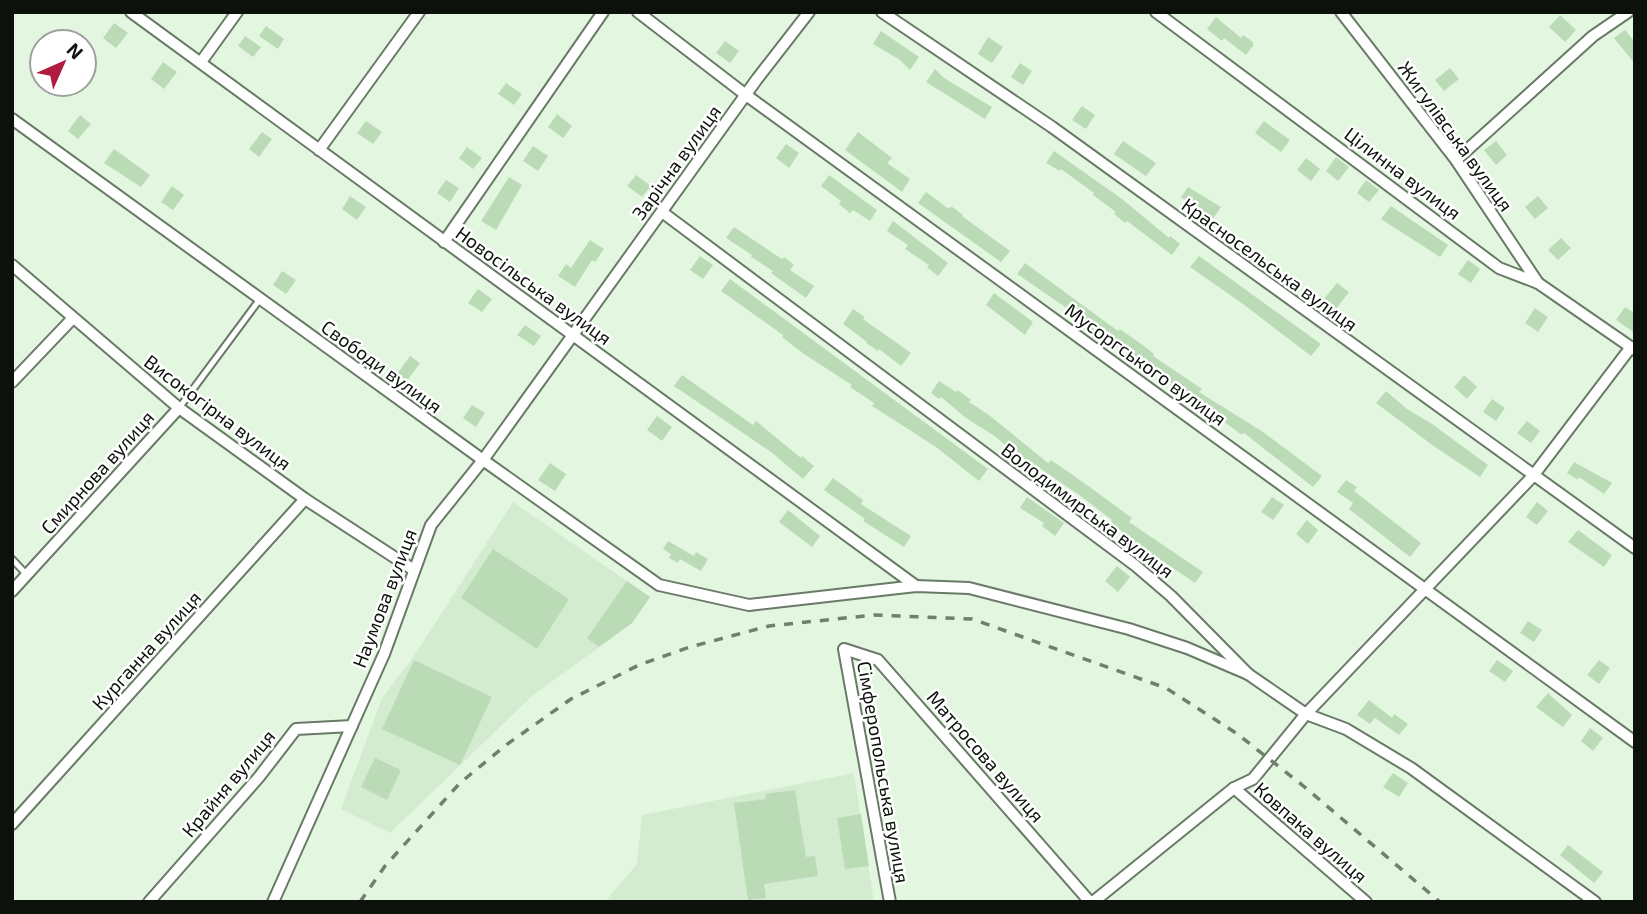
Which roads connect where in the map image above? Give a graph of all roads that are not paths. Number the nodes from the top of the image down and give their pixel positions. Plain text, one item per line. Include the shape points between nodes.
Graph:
1 (131, 12) edge
2 (237, 12) edge
3 (419, 12) edge
4 (603, 12) edge
5 (638, 12) edge
6 (809, 12) edge
7 (882, 12) edge
8 (1156, 12) edge
9 (1341, 12) edge
10 (1629, 12) edge
11 (201, 62) junction
12 (746, 95) junction
13 (12, 119) edge
14 (319, 150) junction
15 (1456, 160) junction
16 (662, 212) junction
17 (444, 242) junction
18 (12, 265) edge
19 (1538, 282) junction
20 (260, 299) junction
21 (73, 318) junction
22 (574, 334) junction
23 (1634, 349) edge
24 (12, 382) edge
25 (179, 408) junction
26 (483, 460) junction
27 (1533, 476) junction
28 (305, 499) junction
29 (1635, 548) edge
30 (12, 559) edge
31 (414, 570) junction
32 (27, 575) junction
33 (916, 586) junction
34 (1426, 590) junction
35 (12, 591) edge
36 (844, 649) joint
37 (1248, 674) junction
38 (1306, 714) junction
39 (352, 726) junction
40 (1635, 742) edge
41 (1234, 788) junction
42 (12, 824) edge
43 (149, 902) edge
44 (273, 902) edge
45 (890, 902) edge
46 (1092, 902) edge
47 (1366, 902) edge
48 (1595, 902) edge

1 - 11 street, Новосільська вулиця
2 - 11 street
3 - 14 street
4 - 17 street
5 - 12 street, Мусоргського вулиця
6 - 12 street, Зарічна вулиця
7 - 27 street, Красносельська вулиця via 1052,127
8 - 19 street, Цілинна вулиця via 1499,268
9 - 15 street, Жигулівська вулиця
10 - 15 street via 1593,36
11 - 14 street, Новосільська вулиця
12 - 16 street, Зарічна вулиця
12 - 34 street, Мусоргського вулиця
13 - 20 street, Свободи вулиця
14 - 17 street, Новосільська вулиця
15 - 19 street, Жигулівська вулиця
16 - 22 street, Зарічна вулиця
16 - 37 street, Володимирська вулиця via 1136,566
17 - 22 street, Новосільська вулиця
18 - 21 street, Високогірна вулиця
19 - 23 street, Цілинна вулиця
20 - 25 lane
20 - 26 street, Свободи вулиця
21 - 24 street
21 - 25 street, Високогірна вулиця
22 - 26 street, Наумова вулиця
22 - 33 street, Новосільська вулиця
23 - 27 street
25 - 28 street, Високогірна вулиця
25 - 32 street, Смирнова вулиця
26 - 31 street, Наумова вулиця via 431,525
26 - 33 street, Свободи вулиця via 659,584 749,605
27 - 29 street, Красносельська вулиця
27 - 34 street
28 - 31 street, Високогірна вулиця
28 - 42 street, Курганна вулиця
30 - 32 lane
31 - 39 street, Наумова вулиця
32 - 35 street, Смирнова вулиця
33 - 37 street, Свободи вулиця via 969,588 1129,629
34 - 38 street
34 - 40 street, Мусоргського вулиця
36 - 45 street, Сімферопольська вулиця
36 - 46 street, Матросова вулиця via 878,660
37 - 38 street, Володимирська вулиця
38 - 41 street via 1253,779
38 - 48 street, Володимирська вулиця via 1346,729 1411,768
39 - 43 street, Крайня вулиця via 296,729 259,778
39 - 44 street, Наумова вулиця
41 - 46 street
41 - 47 street, Ковпака вулиця

